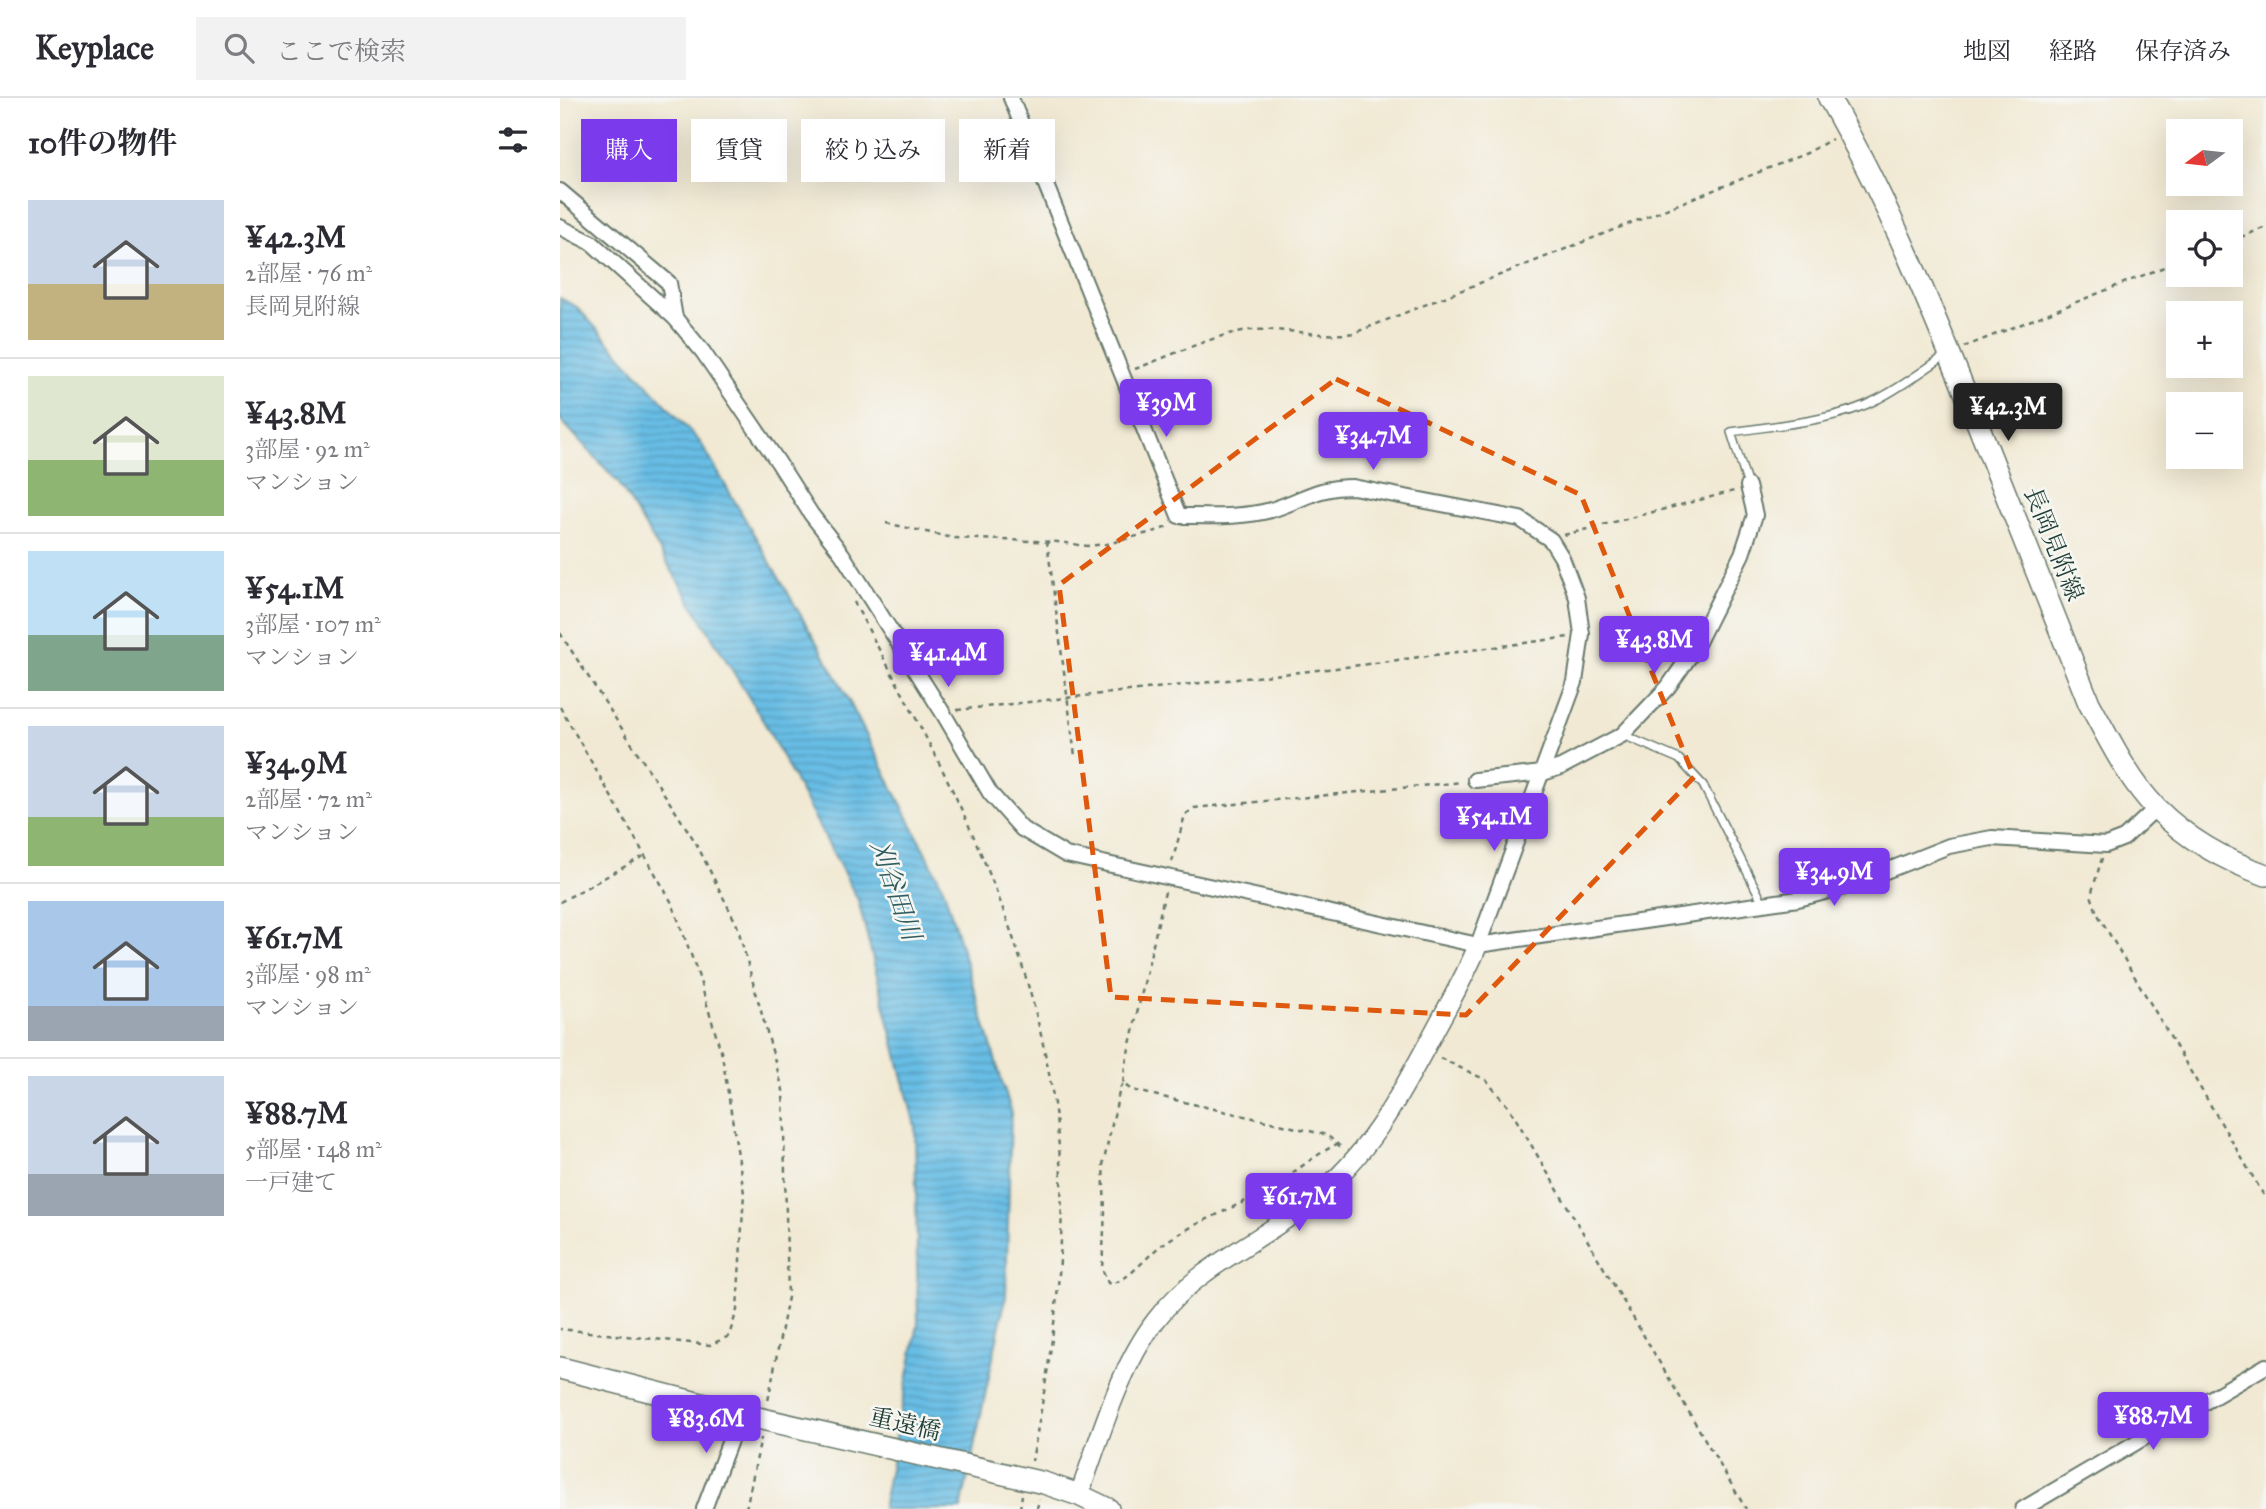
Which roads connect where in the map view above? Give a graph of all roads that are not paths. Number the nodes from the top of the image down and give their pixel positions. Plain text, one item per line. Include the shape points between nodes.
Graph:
1 (1011, 98) edge
2 (1829, 98) edge
3 (560, 191) edge
4 (560, 227) edge
5 (674, 318) junction
6 (1949, 353) junction
7 (1748, 486) joint
8 (1622, 735) junction
9 (1543, 773) junction
10 (1475, 780) road end
11 (2156, 808) junction
12 (2266, 875) edge
13 (1763, 903) junction
14 (1478, 945) junction
15 (2266, 1366) edge
16 (560, 1368) edge
17 (740, 1413) junction
18 (1079, 1494) junction
19 (704, 1509) edge
20 (1108, 1509) edge
21 (2023, 1509) edge

1 - 9 street via 1179,516 1270,510 1316,491 1353,487 1520,519 1551,540 1570,576 1582,634 1575,682
2 - 6 main road, 長岡見附線 via 1903,244
3 - 5 street via 669,283
4 - 5 street via 592,243
5 - 14 street via 703,352 842,554 990,793 1023,829 1066,855
6 - 7 lane via 1863,406 1731,432
6 - 11 main road, 長岡見附線 via 2089,703 2128,771
7 - 8 street via 1755,515 1751,530 1694,650 1668,687
8 - 9 street
8 - 13 lane via 1679,760 1703,785
9 - 10 street
9 - 14 street
11 - 12 main road, 長岡見附線 via 2217,854
11 - 13 street via 2124,838 2106,845 1992,838 1949,846 1848,886
13 - 14 street
14 - 18 street via 1377,1133 1355,1160 1309,1203 1199,1276 1157,1318 1123,1379
15 - 21 street
16 - 17 main road, 重遠橋
17 - 18 main road, 重遠橋
17 - 19 street
18 - 20 main road, 重遠橋

